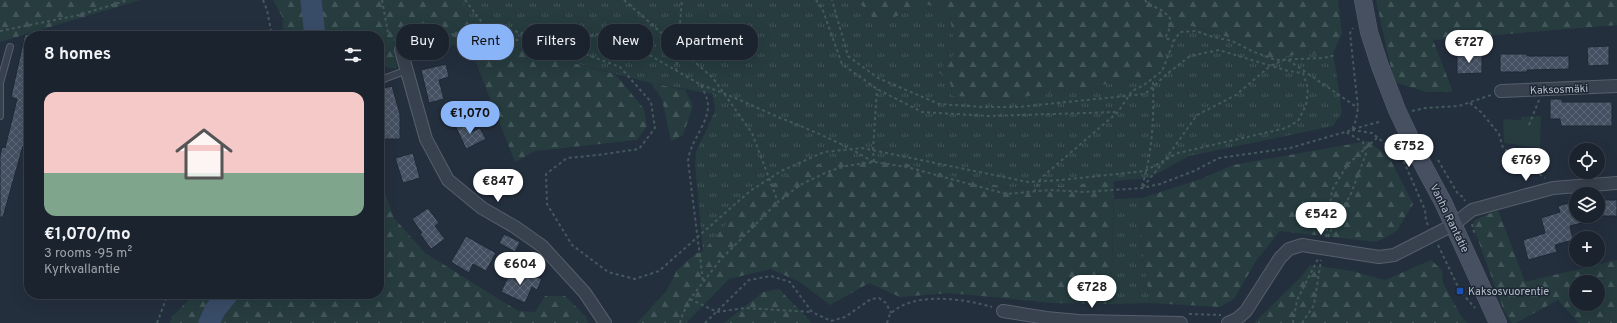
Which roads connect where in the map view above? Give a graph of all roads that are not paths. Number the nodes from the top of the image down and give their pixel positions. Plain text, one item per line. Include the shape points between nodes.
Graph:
1 (1363, 0) edge
2 (10, 47) dead end
3 (404, 60) edge
4 (407, 70) junction
5 (384, 79) edge
6 (1617, 86) edge
7 (1501, 91) road end
8 (0, 116) edge
9 (1617, 183) edge
10 (1453, 225) junction
11 (1003, 311) road end
12 (1183, 318) edge
13 (1225, 319) edge
14 (605, 323) edge
15 (1498, 323) edge

1 - 10 main road, Vanha Rantatie via 1380,66 1397,110
2 - 8 lane via 0,83
3 - 4 street
4 - 5 lane
4 - 14 street via 426,139 448,180 472,201 542,246 586,293
6 - 7 street, Kaksosmäki
9 - 10 street via 1553,188 1470,211
10 - 13 street via 1394,255 1379,257 1302,245 1289,249 1280,258 1246,311 1237,319
10 - 15 main road, Vanha Rantatie
11 - 12 street via 1079,321

